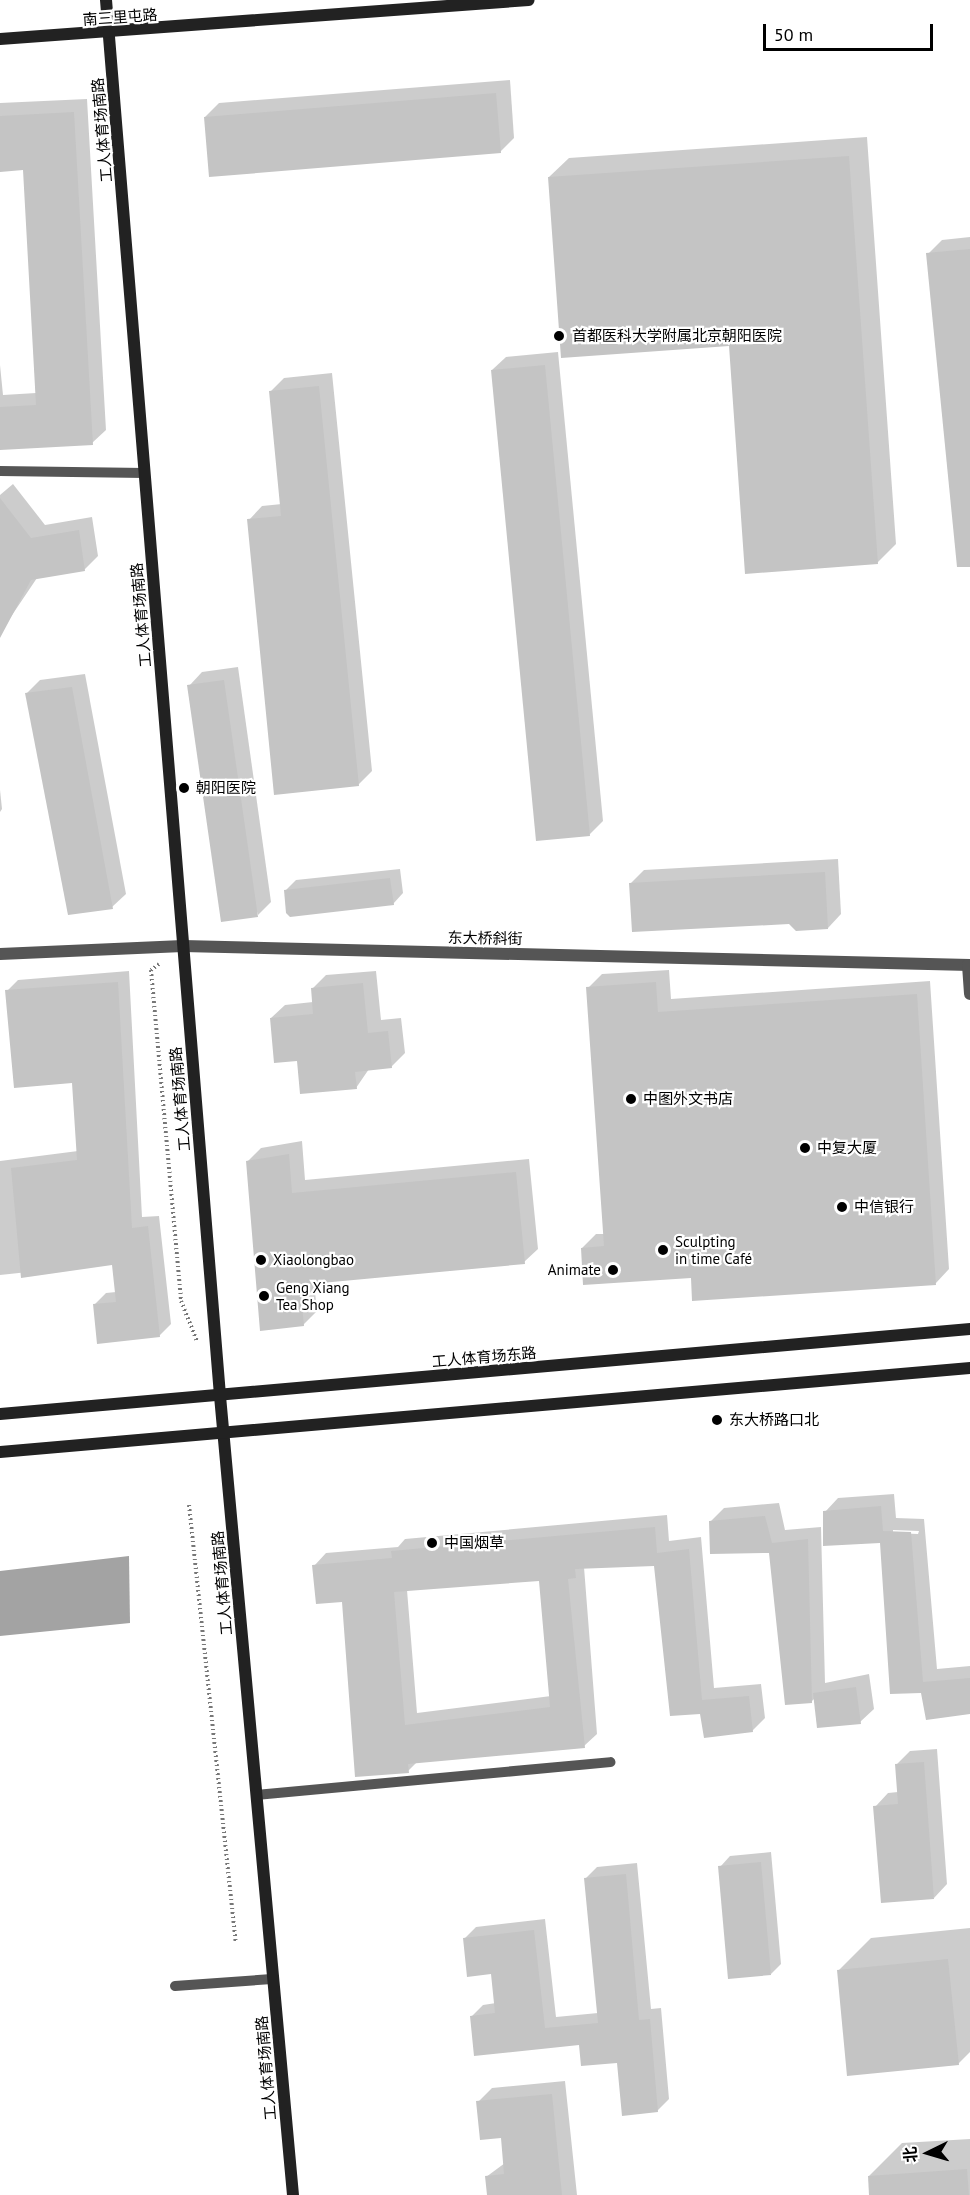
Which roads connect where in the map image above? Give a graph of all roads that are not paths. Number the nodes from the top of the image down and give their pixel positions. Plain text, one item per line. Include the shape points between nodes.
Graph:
1 (106, 0) edge
2 (530, 0) edge
3 (108, 34) junction
4 (0, 39) edge
5 (0, 471) edge
6 (145, 473) junction
7 (183, 946) junction
8 (0, 954) edge
9 (969, 965) edge
10 (970, 994) edge
11 (970, 1329) edge
12 (970, 1368) edge
13 (220, 1396) junction
14 (0, 1414) edge
15 (223, 1432) junction
16 (0, 1452) edge
17 (610, 1762) dead end
18 (256, 1795) junction
19 (272, 1979) junction
20 (176, 1986) dead end
21 (293, 2195) edge

1 - 3 street, 工人体育场南路
2 - 3 street, 南三里屯路
3 - 4 street, 南三里屯路
3 - 6 street, 工人体育场南路
5 - 6 lane
6 - 7 street, 工人体育场南路
7 - 8 street, 东大桥斜街
7 - 9 street, 东大桥斜街
7 - 13 street, 工人体育场南路
9 - 10 street
11 - 13 street, 工人体育场东路
12 - 15 street
13 - 14 street, 工人体育场东路
13 - 15 street, 工人体育场南路
15 - 16 street
15 - 18 street, 工人体育场南路
17 - 18 lane
18 - 19 street, 工人体育场南路
19 - 20 lane
19 - 21 street, 工人体育场南路

